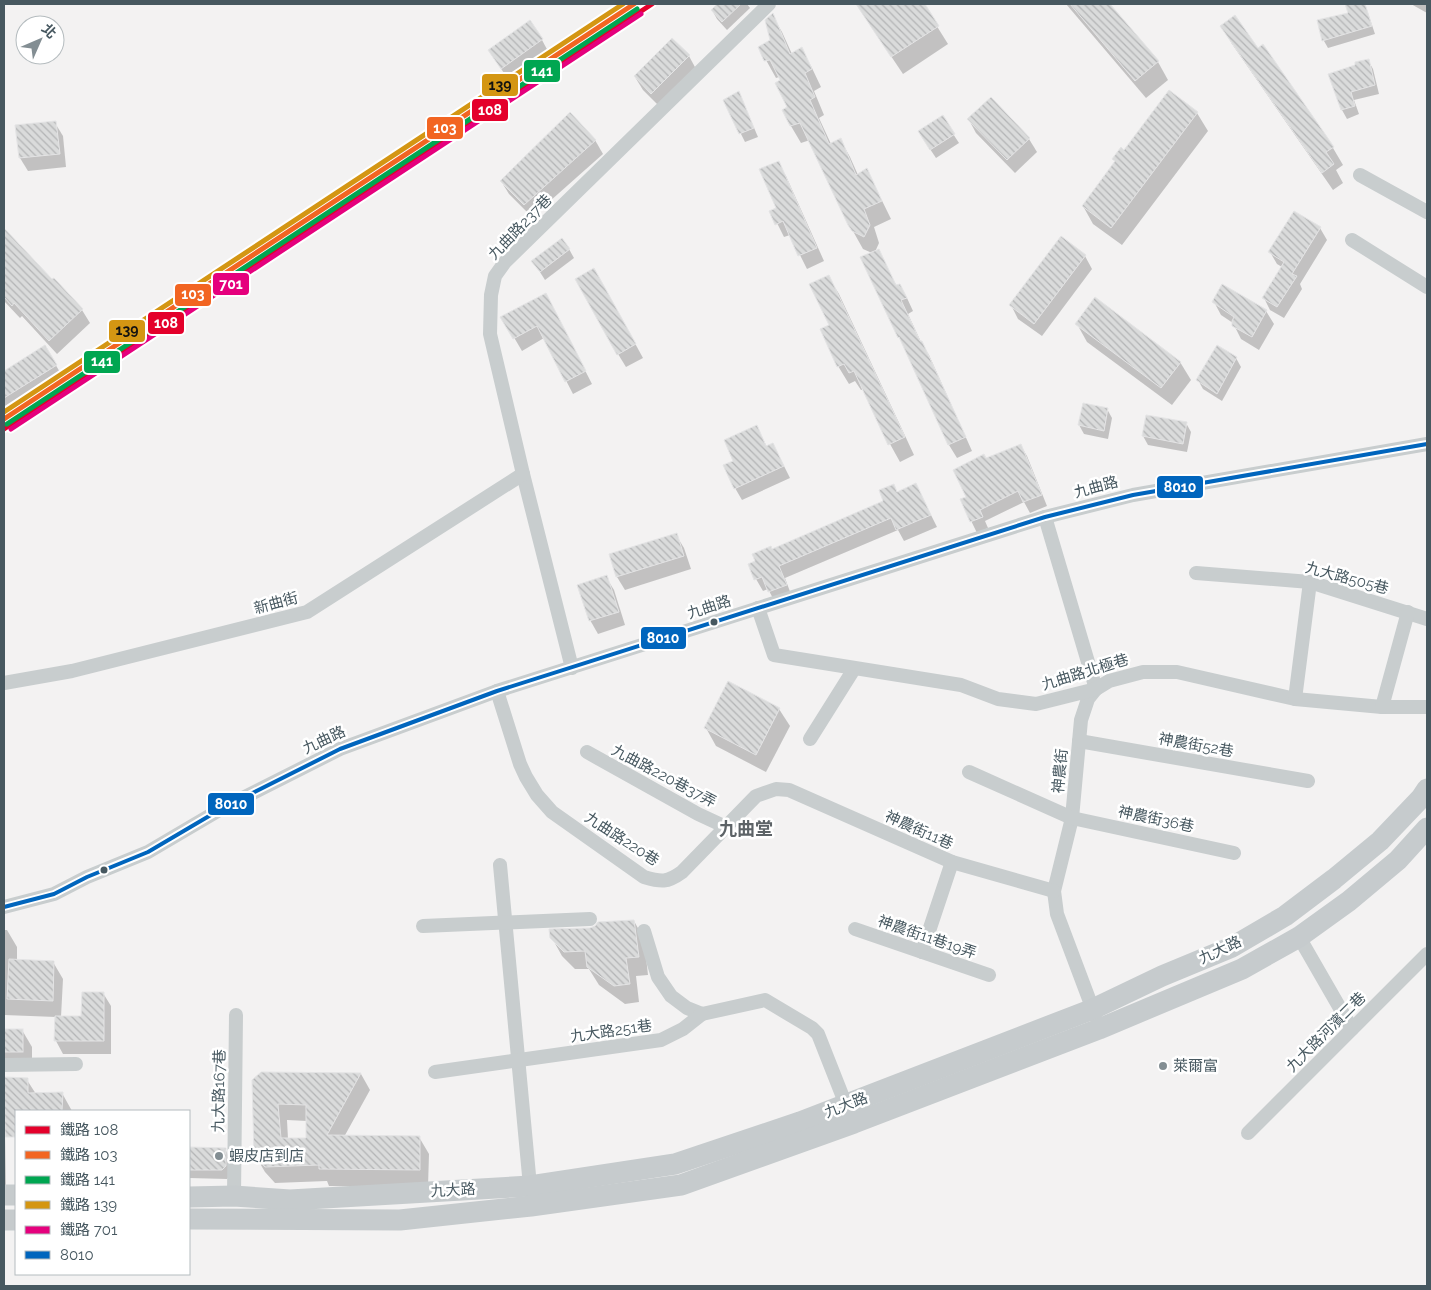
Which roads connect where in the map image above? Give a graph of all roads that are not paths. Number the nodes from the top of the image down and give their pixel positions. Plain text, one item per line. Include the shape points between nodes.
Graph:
1 (770, 4) edge
2 (1360, 175) dead end
3 (1427, 212) edge
4 (1352, 240) dead end
5 (1427, 287) edge
6 (1427, 444) edge
7 (523, 474) junction
8 (1045, 518) junction
9 (1196, 573) dead end
10 (1310, 582) junction
11 (758, 608) junction
12 (1408, 612) junction
13 (1427, 619) edge
14 (572, 668) junction
15 (854, 669) junction
16 (4, 683) edge
17 (1096, 689) junction
18 (497, 691) junction
19 (1295, 698) junction
20 (1382, 707) junction
21 (1427, 707) edge
22 (810, 739) dead end
23 (1079, 741) junction
24 (587, 752) dead end
25 (969, 772) dead end
26 (1308, 780) dead end
27 (776, 789) joint
28 (1427, 789) edge
29 (1072, 818) junction
30 (726, 827) junction
31 (1427, 828) edge
32 (1234, 853) dead end
33 (952, 862) junction
34 (500, 865) dead end
35 (1054, 891) junction
36 (4, 907) edge
37 (590, 919) dead end
38 (505, 921) junction
39 (423, 926) dead end
40 (855, 929) dead end
41 (644, 931) dead end
42 (1299, 936) junction
43 (922, 952) junction
44 (1427, 954) edge
45 (989, 975) dead end
46 (1093, 1009) junction
47 (702, 1014) junction
48 (236, 1015) dead end
49 (1099, 1029) junction
50 (1352, 1029) junction
51 (517, 1061) junction
52 (76, 1064) dead end
53 (4, 1066) edge
54 (435, 1072) dead end
55 (846, 1105) junction
56 (1248, 1133) dead end
57 (530, 1186) junction
58 (234, 1196) junction
59 (190, 1197) edge
60 (190, 1219) edge

1 - 7 street, 九曲路237巷 via 495,276 490,334
2 - 3 street
4 - 5 street
6 - 8 street, 九曲路 via 1133,495
7 - 14 street, 九曲路237巷
7 - 16 street, 新曲街 via 307,612 72,671
8 - 11 street, 九曲路
8 - 17 street
9 - 10 street, 九大路505巷
10 - 12 street, 九大路505巷
10 - 19 street
11 - 14 street, 九曲路
11 - 15 street, 九曲路北極巷 via 774,655
12 - 13 street, 九大路505巷
12 - 20 street
14 - 18 street, 九曲路
15 - 17 street, 九曲路北極巷 via 960,685 998,699 1036,704
15 - 22 street
17 - 19 street, 九曲路北極巷 via 1110,681 1142,672 1177,672
17 - 23 street, 神農街 via 1088,699 1081,720
18 - 30 street, 九曲路220巷 via 520,764 537,795 552,812 644,877 660,881 672,879
18 - 36 street, 九曲路 via 340,749 221,809 148,852 54,894
19 - 20 street, 九曲路北極巷
20 - 21 street, 九曲路北極巷
23 - 26 street, 神農街52巷
23 - 29 street, 神農街
24 - 30 street, 九曲路220巷37弄
25 - 29 street, 神農街36巷
27 - 30 street, 九曲路220巷 via 756,796
27 - 33 street, 神農街11巷 via 789,790
28 - 46 main road, 九大路 via 1380,841 1285,916 1232,946
29 - 32 street, 神農街36巷
29 - 35 street, 神農街
31 - 42 main road, 九大路 via 1398,860 1349,901
33 - 35 street, 神農街11巷
33 - 43 street
34 - 38 street
35 - 46 street, 神農街 via 1057,914
37 - 38 street
38 - 39 street
38 - 51 street
40 - 43 street, 神農街11巷19弄
41 - 47 street via 658,977 671,996
42 - 49 main road, 九大路 via 1242,969
42 - 50 street
43 - 45 street, 神農街11巷19弄
44 - 50 street, 九大路河濱二巷
46 - 49 street, 神農街
46 - 55 main road, 九大路
47 - 51 street, 九大路251巷 via 661,1040
47 - 55 street via 765,1000 812,1028 818,1034
48 - 58 street, 九大路167巷
49 - 60 main road, 九大路 via 681,1185 400,1220
50 - 56 street, 九大路河濱二巷
51 - 54 street, 九大路251巷
51 - 57 street
52 - 53 street
55 - 57 main road, 九大路 via 676,1164
57 - 58 main road, 九大路 via 290,1200
58 - 59 main road, 九大路

